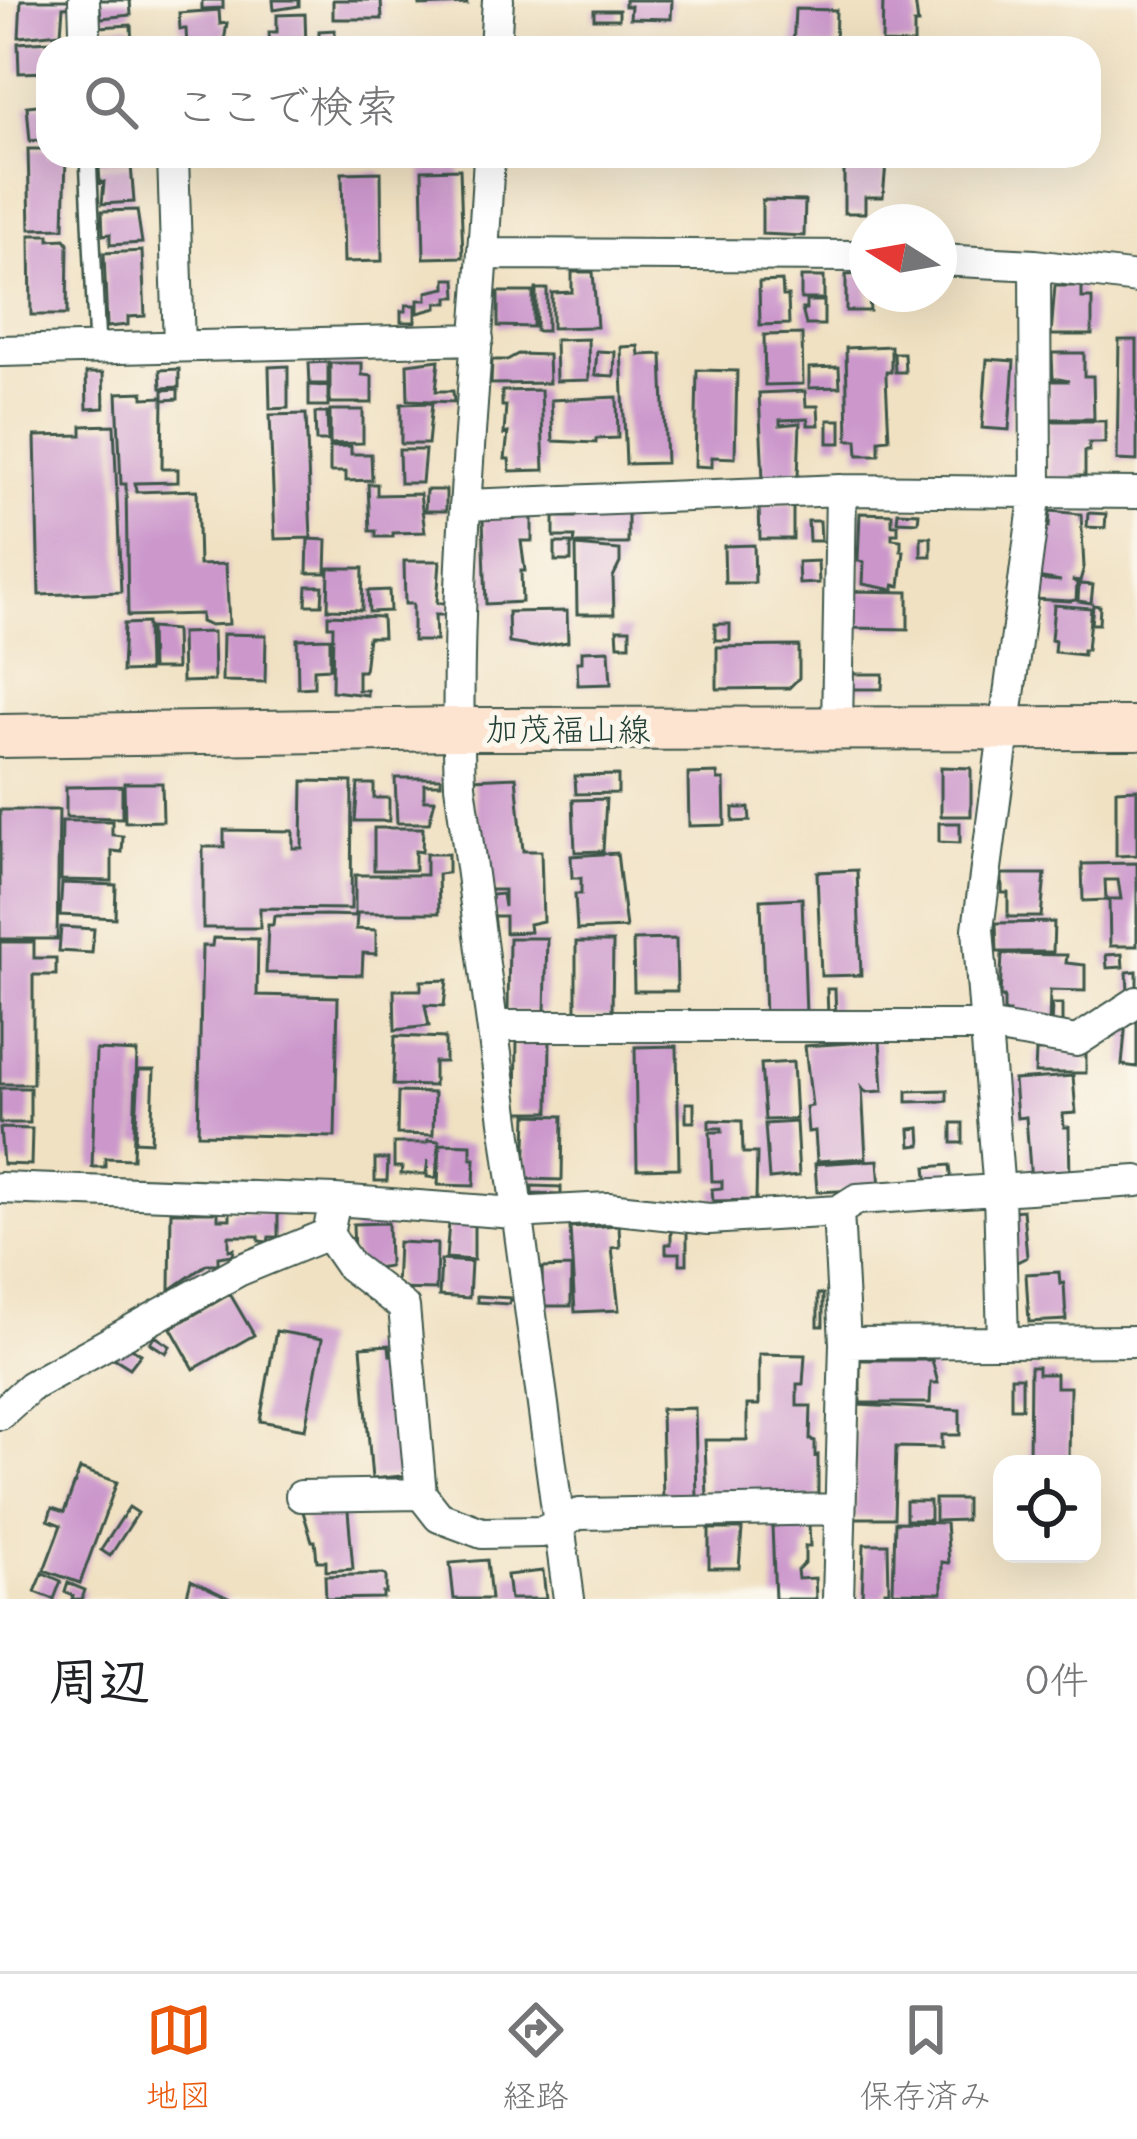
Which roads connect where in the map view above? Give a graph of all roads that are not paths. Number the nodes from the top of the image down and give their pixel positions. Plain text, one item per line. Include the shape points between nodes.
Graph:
1 (498, 0) edge
2 (496, 36) edge
3 (89, 168) edge
4 (173, 168) edge
5 (488, 168) edge
6 (484, 254) junction
7 (849, 256) edge
8 (957, 261) edge
9 (1035, 266) junction
10 (1137, 278) edge
11 (478, 339) junction
12 (179, 346) junction
13 (97, 348) junction
14 (0, 350) edge
15 (842, 490) junction
16 (1036, 491) junction
17 (1137, 494) edge
18 (465, 505) junction
19 (1137, 728) edge
20 (837, 729) junction
21 (1002, 729) junction
22 (458, 730) junction
23 (0, 736) edge
24 (1137, 1002) edge
25 (493, 1026) junction
26 (986, 1026) junction
27 (1137, 1181) edge
28 (0, 1188) edge
29 (999, 1192) junction
30 (335, 1200) junction
31 (838, 1211) junction
32 (515, 1213) junction
33 (328, 1234) junction
34 (1137, 1341) edge
35 (1004, 1342) junction
36 (845, 1343) junction
37 (0, 1414) edge
38 (421, 1494) junction
39 (301, 1496) dead end
40 (839, 1509) junction
41 (559, 1522) junction
42 (569, 1599) edge
43 (838, 1599) edge

1 - 2 street
3 - 13 lane
4 - 12 street
5 - 6 street
6 - 7 street
6 - 11 street
8 - 9 street
9 - 10 street
9 - 16 street
11 - 12 street
11 - 18 street
12 - 13 street
13 - 14 street
15 - 16 street
15 - 18 street
15 - 20 street
16 - 17 street
16 - 21 street
18 - 22 street
19 - 21 main road, 加茂福山線
20 - 21 main road, 加茂福山線
20 - 22 main road, 加茂福山線
21 - 26 street via 978,929
22 - 23 main road, 加茂福山線
22 - 25 street
24 - 26 street via 1077,1041
25 - 26 street
25 - 32 street
26 - 29 street
27 - 29 street
28 - 30 street
29 - 31 street via 857,1199
29 - 35 street
30 - 32 street
30 - 33 street
31 - 32 street via 709,1219 608,1208
31 - 36 street
32 - 41 street
33 - 37 street via 239,1270 32,1386
33 - 38 street via 350,1266 404,1306
34 - 35 street
35 - 36 street
36 - 40 street
38 - 39 street
38 - 41 street via 440,1517 482,1533 542,1532
40 - 41 street via 579,1514
40 - 43 street
41 - 42 street

